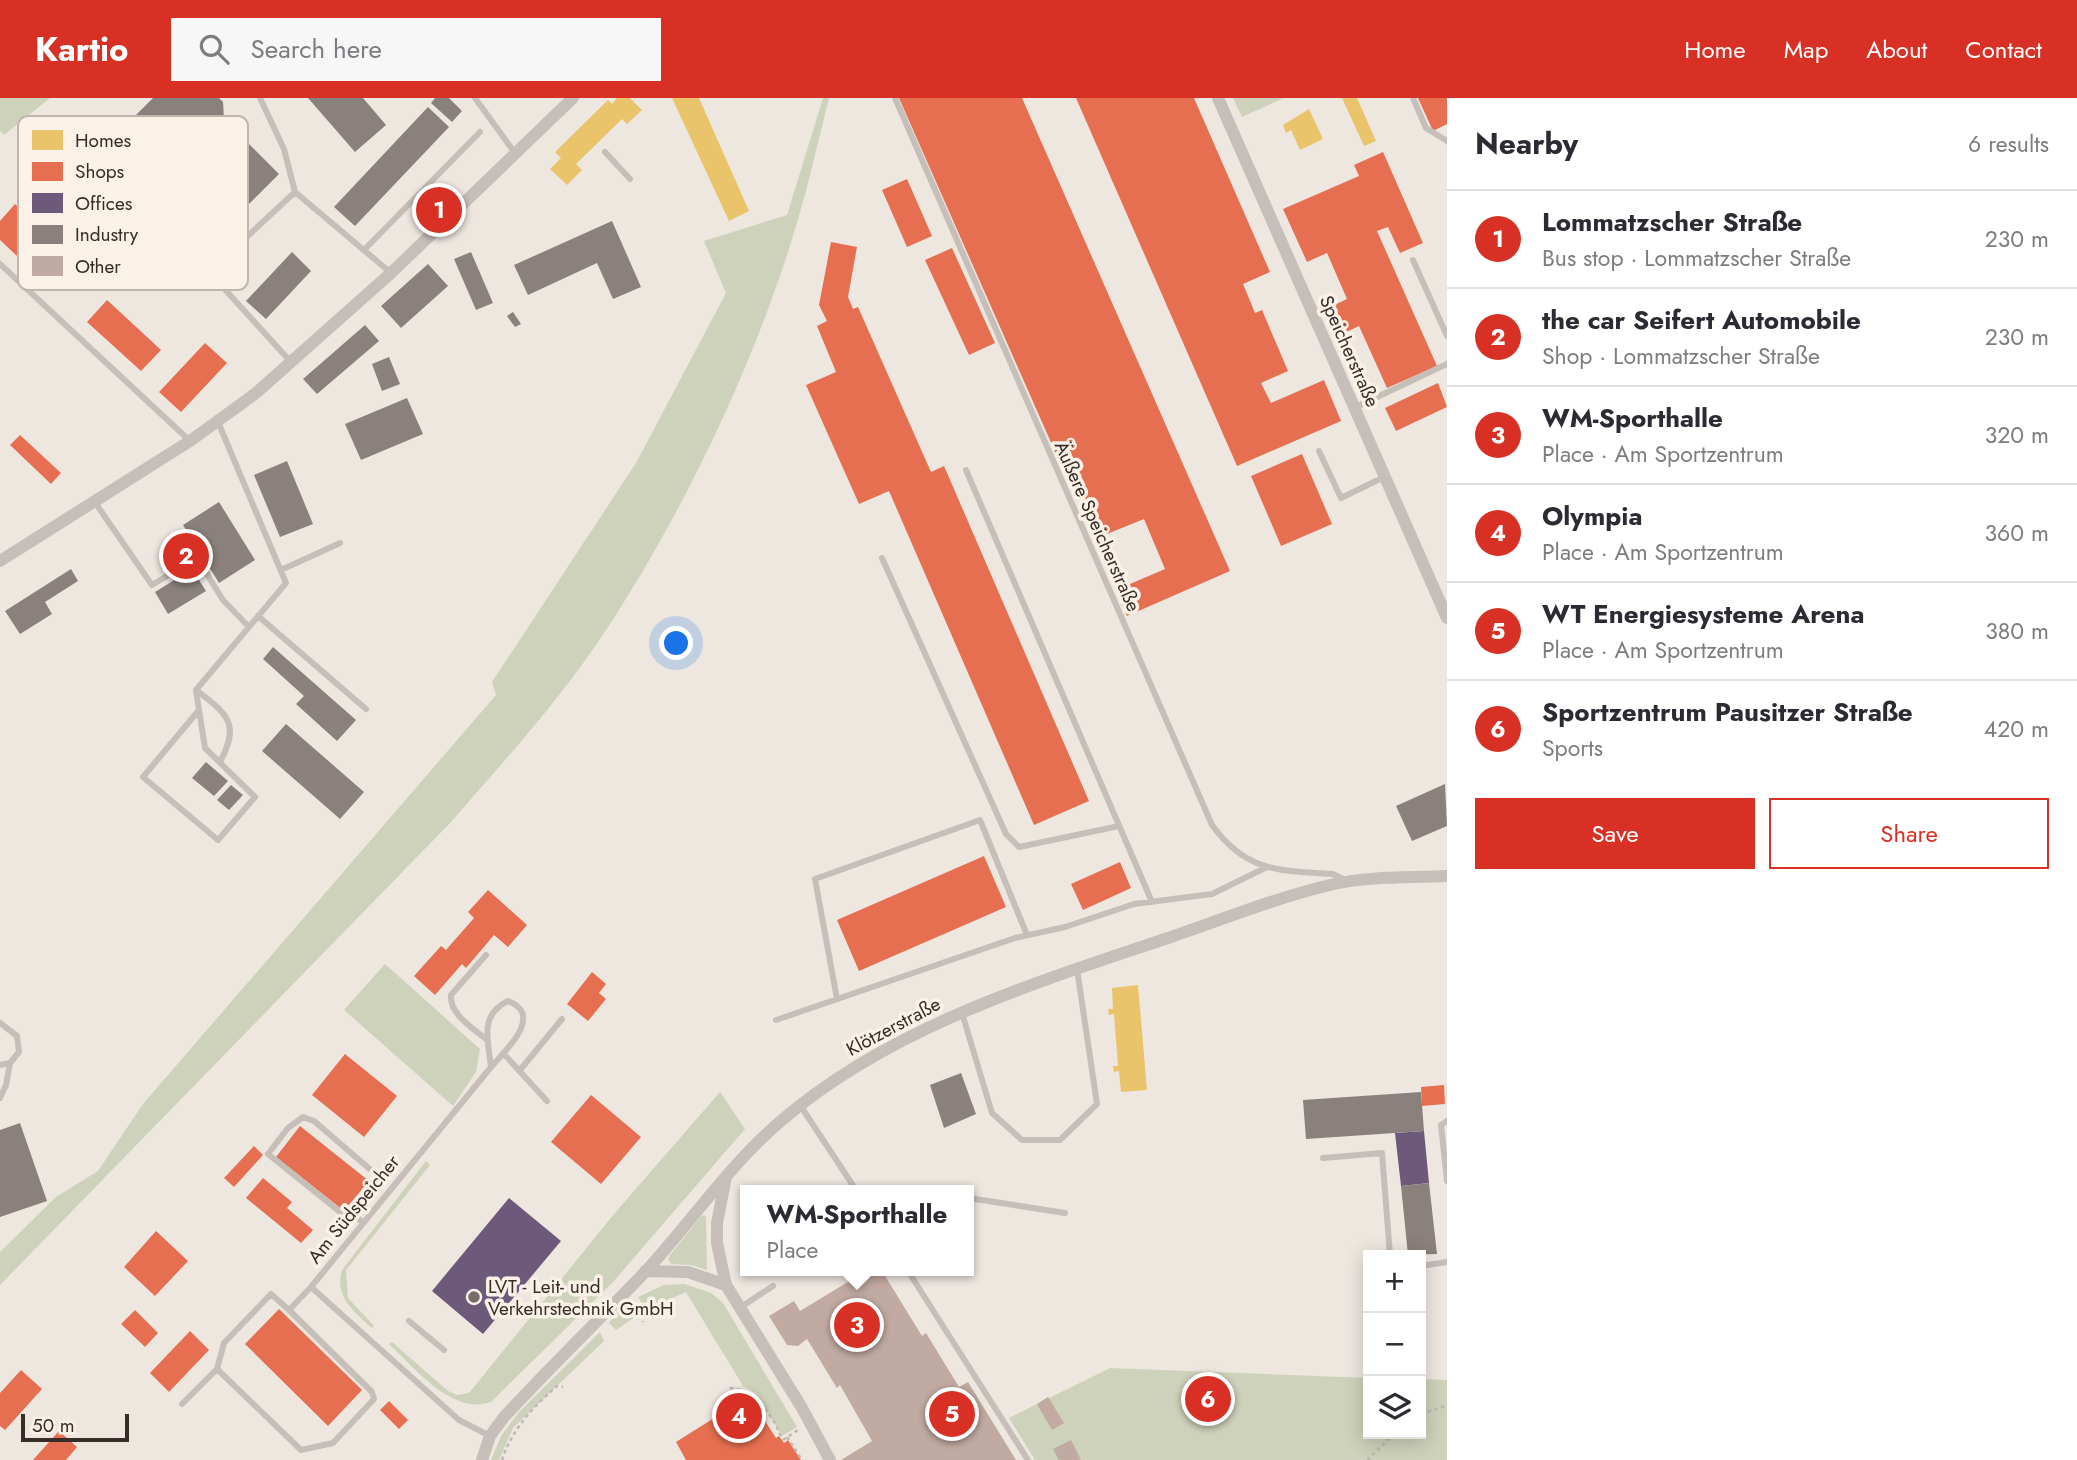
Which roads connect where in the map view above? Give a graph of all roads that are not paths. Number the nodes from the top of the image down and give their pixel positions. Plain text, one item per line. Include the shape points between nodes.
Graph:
1 (260, 98) edge
2 (475, 98) edge
3 (573, 98) edge
4 (895, 98) edge
5 (1218, 98) edge
6 (1413, 98) edge
7 (480, 132) dead end
8 (1447, 141) edge
9 (605, 152) dead end
10 (517, 154) junction
11 (631, 179) dead end
12 (295, 192) junction
13 (248, 236) edge
14 (364, 250) junction
15 (1413, 260) dead end
16 (0, 264) edge
17 (391, 273) junction
18 (18, 281) edge
19 (28, 290) edge
20 (225, 290) edge
21 (1447, 336) edge
22 (292, 363) junction
23 (1447, 365) edge
24 (1354, 408) junction
25 (218, 422) junction
26 (190, 441) junction
27 (1319, 451) dead end
28 (966, 470) dead end
29 (1384, 477) junction
30 (94, 501) junction
31 (340, 543) dead end
32 (882, 558) dead end
33 (0, 561) edge
34 (281, 570) junction
35 (258, 616) junction
36 (1447, 618) edge
37 (249, 627) junction
38 (196, 690) junction
39 (366, 709) dead end
40 (199, 710) junction
41 (220, 762) junction
42 (1119, 826) junction
43 (1267, 867) junction
44 (1447, 876) edge
45 (1348, 882) junction
46 (1152, 902) junction
47 (1027, 935) junction
48 (486, 955) dead end
49 (1077, 969) junction
50 (837, 999) junction
51 (962, 1013) junction
52 (562, 1019) dead end
53 (776, 1020) dead end
54 (0, 1023) edge
55 (488, 1041) junction
56 (503, 1053) junction
57 (10, 1063) junction
58 (0, 1065) edge
59 (491, 1067) junction
60 (520, 1070) junction
61 (0, 1098) edge
62 (547, 1101) dead end
63 (800, 1105) junction
64 (1447, 1121) edge
65 (1323, 1158) dead end
66 (727, 1174) junction
67 (1447, 1181) edge
68 (853, 1185) edge
69 (974, 1199) edge
70 (351, 1212) junction
71 (1065, 1213) dead end
72 (362, 1222) junction
73 (1390, 1250) edge
74 (1447, 1262) edge
75 (1426, 1265) edge
76 (645, 1271) junction
77 (911, 1276) edge
78 (726, 1285) junction
79 (773, 1286) dead end
80 (310, 1287) junction
81 (741, 1307) junction
82 (289, 1310) junction
83 (409, 1321) dead end
84 (444, 1350) dead end
85 (216, 1369) junction
86 (182, 1404) dead end
87 (490, 1436) junction
88 (482, 1460) edge
89 (830, 1460) edge
90 (1028, 1460) edge

1 - 12 lane via 284,149
2 - 10 lane
3 - 10 street
4 - 43 lane, Äußere Speicherstraße via 1212,825 1244,858
5 - 24 street, Speicherstraße
6 - 8 lane via 1426,128
7 - 14 lane
9 - 11 lane
10 - 17 street
12 - 13 lane
12 - 14 lane
14 - 17 lane
15 - 21 lane
16 - 18 lane
17 - 22 street
19 - 26 lane
20 - 22 lane
22 - 25 street
23 - 24 lane
24 - 29 street, Speicherstraße
25 - 26 street
25 - 34 lane
26 - 30 street
27 - 29 lane via 1341,498
28 - 42 lane
29 - 36 street, Speicherstraße
30 - 33 street
30 - 37 lane via 152,585 197,558 223,600
31 - 34 lane
32 - 42 lane via 1006,834 1019,847
34 - 35 lane via 286,583
35 - 37 lane
35 - 39 lane
37 - 38 lane
38 - 40 lane
38 - 41 lane via 218,708 232,730
40 - 41 lane via 205,748
40 - 41 lane via 143,777 218,841 256,797
42 - 46 lane
43 - 45 lane, Äußere Speicherstraße via 1333,874
43 - 46 lane via 1212,894
44 - 45 street, Klötzerstraße
45 - 49 street, Klötzerstraße via 1301,893
46 - 47 lane
47 - 50 lane
47 - 50 lane via 980,820 815,879
48 - 55 lane via 451,1000 456,1013
49 - 51 street, Klötzerstraße
49 - 51 lane via 1097,1104 1060,1140 1022,1140 992,1113
50 - 53 lane
51 - 63 street, Klötzerstraße via 892,1045
52 - 60 lane
54 - 57 lane via 17,1035 19,1052
55 - 56 lane, Am Südspeicher via 488,1018 495,1008 508,1001 518,1005 524,1014 522,1030
55 - 59 lane, Am Südspeicher
56 - 59 lane, Am Südspeicher
56 - 60 lane
57 - 58 lane
57 - 61 lane
59 - 72 lane, Am Südspeicher
60 - 62 lane
63 - 66 street, Klötzerstraße
63 - 68 lane
64 - 67 lane via 1441,1125
65 - 73 lane via 1382,1153
66 - 76 street, Klötzerstraße
66 - 78 street via 717,1223
69 - 71 lane
70 - 70 lane via 379,1177 314,1121 303,1117 268,1154 340,1212
70 - 72 lane
72 - 80 lane, Am Südspeicher
74 - 75 lane
76 - 78 street via 688,1272
76 - 87 street, Klötzerstraße
77 - 90 lane
78 - 81 street
79 - 81 lane
80 - 82 lane
80 - 87 lane, Am Südspeicher via 459,1420
81 - 89 street
82 - 85 lane via 271,1294 224,1343
82 - 85 lane via 372,1392 374,1399 333,1443 301,1450
83 - 84 lane
85 - 86 lane
87 - 88 street, Klötzerstraße

